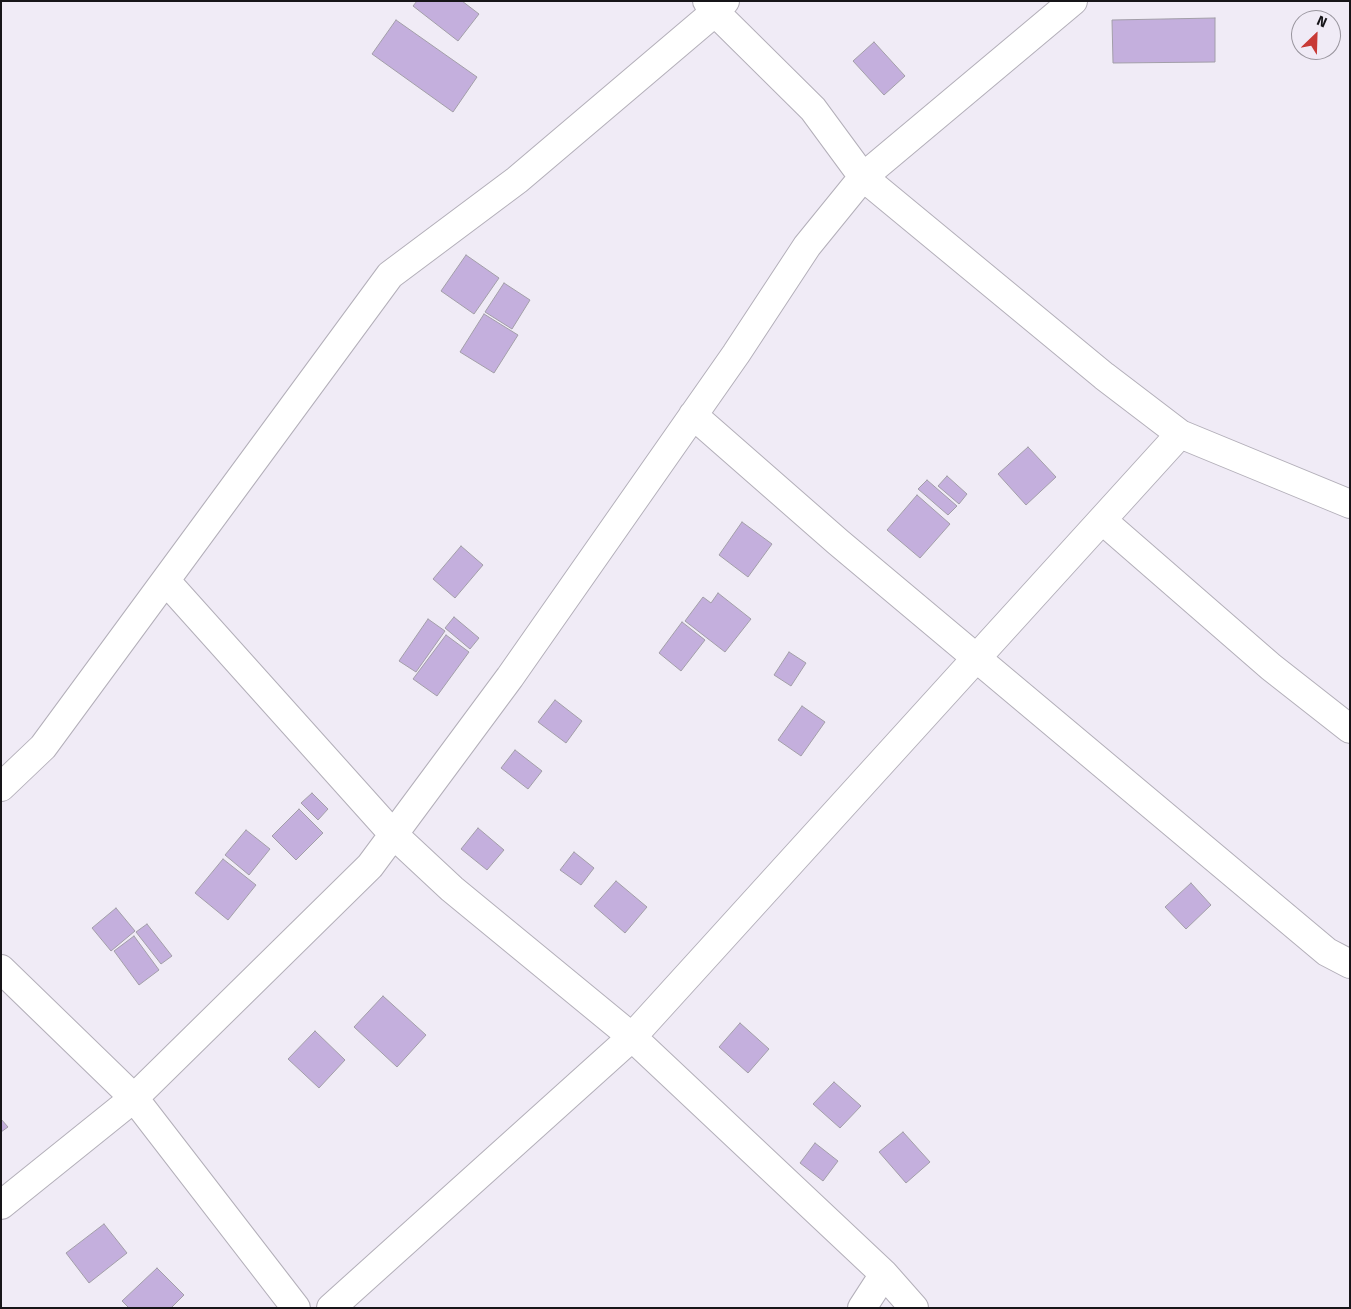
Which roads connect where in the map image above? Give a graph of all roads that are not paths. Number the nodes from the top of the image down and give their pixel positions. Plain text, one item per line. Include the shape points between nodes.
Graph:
1 (1073, 1) edge
2 (716, 5) edge
3 (863, 176) junction
4 (693, 415) junction
5 (1180, 434) junction
6 (1350, 504) edge
7 (1102, 520) junction
8 (166, 581) junction
9 (978, 657) junction
10 (1350, 729) edge
11 (1, 787) edge
12 (393, 834) junction
13 (1350, 964) edge
14 (1, 969) edge
15 (632, 1037) junction
16 (134, 1098) junction
17 (1, 1204) edge
18 (884, 1274) junction
19 (296, 1308) edge
20 (331, 1308) edge
21 (862, 1308) edge
22 (914, 1308) edge

1 - 3 street
2 - 3 street via 814,109
2 - 8 street via 517,180 390,275
3 - 4 street via 807,246
3 - 5 street via 1104,376
4 - 9 street via 838,542
4 - 12 street via 510,676
5 - 6 street
5 - 7 street
7 - 9 street
7 - 10 street via 1271,667
8 - 11 street via 43,747
8 - 12 street
9 - 13 street via 1327,952
9 - 15 street
12 - 15 street via 452,889
12 - 16 street via 370,866
14 - 16 street
15 - 18 street
15 - 20 street
16 - 17 street
16 - 19 street
18 - 21 street
18 - 22 street

